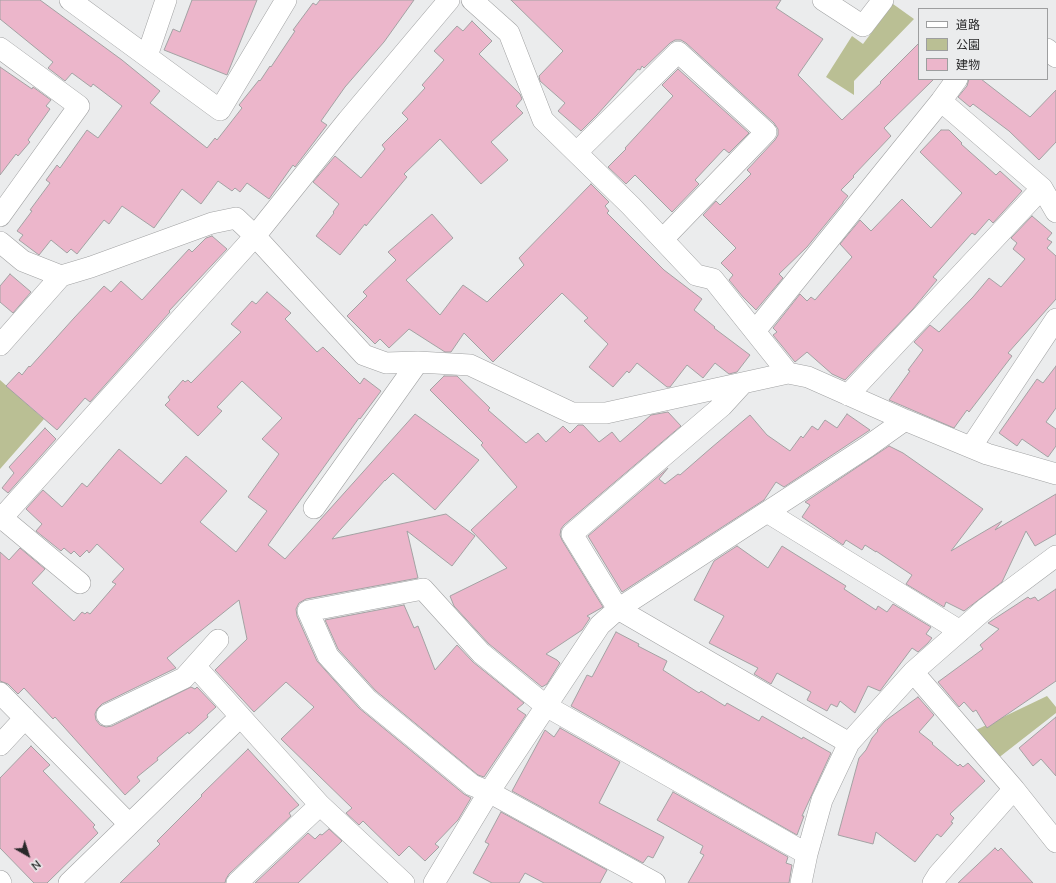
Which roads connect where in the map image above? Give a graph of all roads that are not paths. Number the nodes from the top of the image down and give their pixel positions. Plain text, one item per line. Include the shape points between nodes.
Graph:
1 (70, 0) edge
2 (166, 0) edge
3 (286, 0) edge
4 (449, 0) edge
5 (472, 0) edge
6 (823, 0) edge
7 (883, 0) edge
8 (0, 48) edge
9 (1048, 50) edge
10 (147, 56) junction
11 (1056, 57) edge
12 (955, 80) edge
13 (941, 101) junction
14 (577, 152) junction
15 (1042, 188) junction
16 (1056, 212) edge
17 (0, 216) edge
18 (255, 236) junction
19 (663, 239) junction
20 (0, 242) edge
21 (61, 276) junction
22 (1056, 319) edge
23 (756, 332) junction
24 (0, 345) edge
25 (418, 362) junction
26 (788, 373) junction
27 (743, 383) junction
28 (848, 394) junction
29 (905, 420) junction
30 (971, 447) junction
31 (1056, 474) edge
32 (314, 508) dead end
33 (767, 512) junction
34 (1, 519) edge
35 (1056, 556) edge
36 (80, 583) dead end
37 (618, 609) junction
38 (960, 631) junction
39 (218, 640) dead end
40 (195, 666) junction
41 (913, 672) junction
42 (0, 693) edge
43 (546, 706) junction
44 (107, 715) dead end
45 (240, 717) junction
46 (25, 718) junction
47 (849, 743) junction
48 (0, 746) edge
49 (1014, 790) junction
50 (489, 792) junction
51 (320, 805) junction
52 (129, 824) junction
53 (1056, 842) edge
54 (807, 854) junction
55 (69, 883) edge
56 (237, 883) edge
57 (404, 883) edge
58 (434, 883) edge
59 (655, 883) edge
60 (801, 883) edge
61 (933, 883) edge

1 - 10 street
2 - 10 street
3 - 10 street via 220,110
4 - 18 street
5 - 14 street via 509,33 543,120
6 - 7 street via 863,26
8 - 17 street via 79,106
9 - 11 street
12 - 13 street
13 - 15 street
13 - 23 street
14 - 19 street
14 - 19 street via 678,52 766,132
15 - 16 street
15 - 28 street
18 - 21 street via 236,218 212,223
18 - 25 street via 364,355 386,364
18 - 34 street
19 - 23 street via 696,275 712,280
20 - 21 street via 23,261
21 - 24 street
22 - 30 street
23 - 26 street
25 - 27 street via 470,365 572,413 606,413
25 - 32 street
26 - 27 street
26 - 28 street via 808,377
27 - 37 street via 722,406 572,534
28 - 29 street
29 - 30 street
29 - 33 street
30 - 31 street
33 - 37 street
33 - 38 street
34 - 36 street
35 - 38 street
37 - 43 street via 600,625
37 - 47 street
38 - 41 street
39 - 40 street
40 - 44 street via 184,678
40 - 45 street
41 - 47 street
41 - 49 street
42 - 46 street
43 - 50 street
43 - 50 street via 481,654 423,589 308,611 328,656 368,700 472,785
43 - 54 street
45 - 51 street
45 - 52 street
46 - 48 street
46 - 52 street
47 - 54 street via 822,800
49 - 53 street
49 - 61 street
50 - 58 street
50 - 59 street
51 - 56 street
51 - 57 street
52 - 55 street
54 - 60 street

